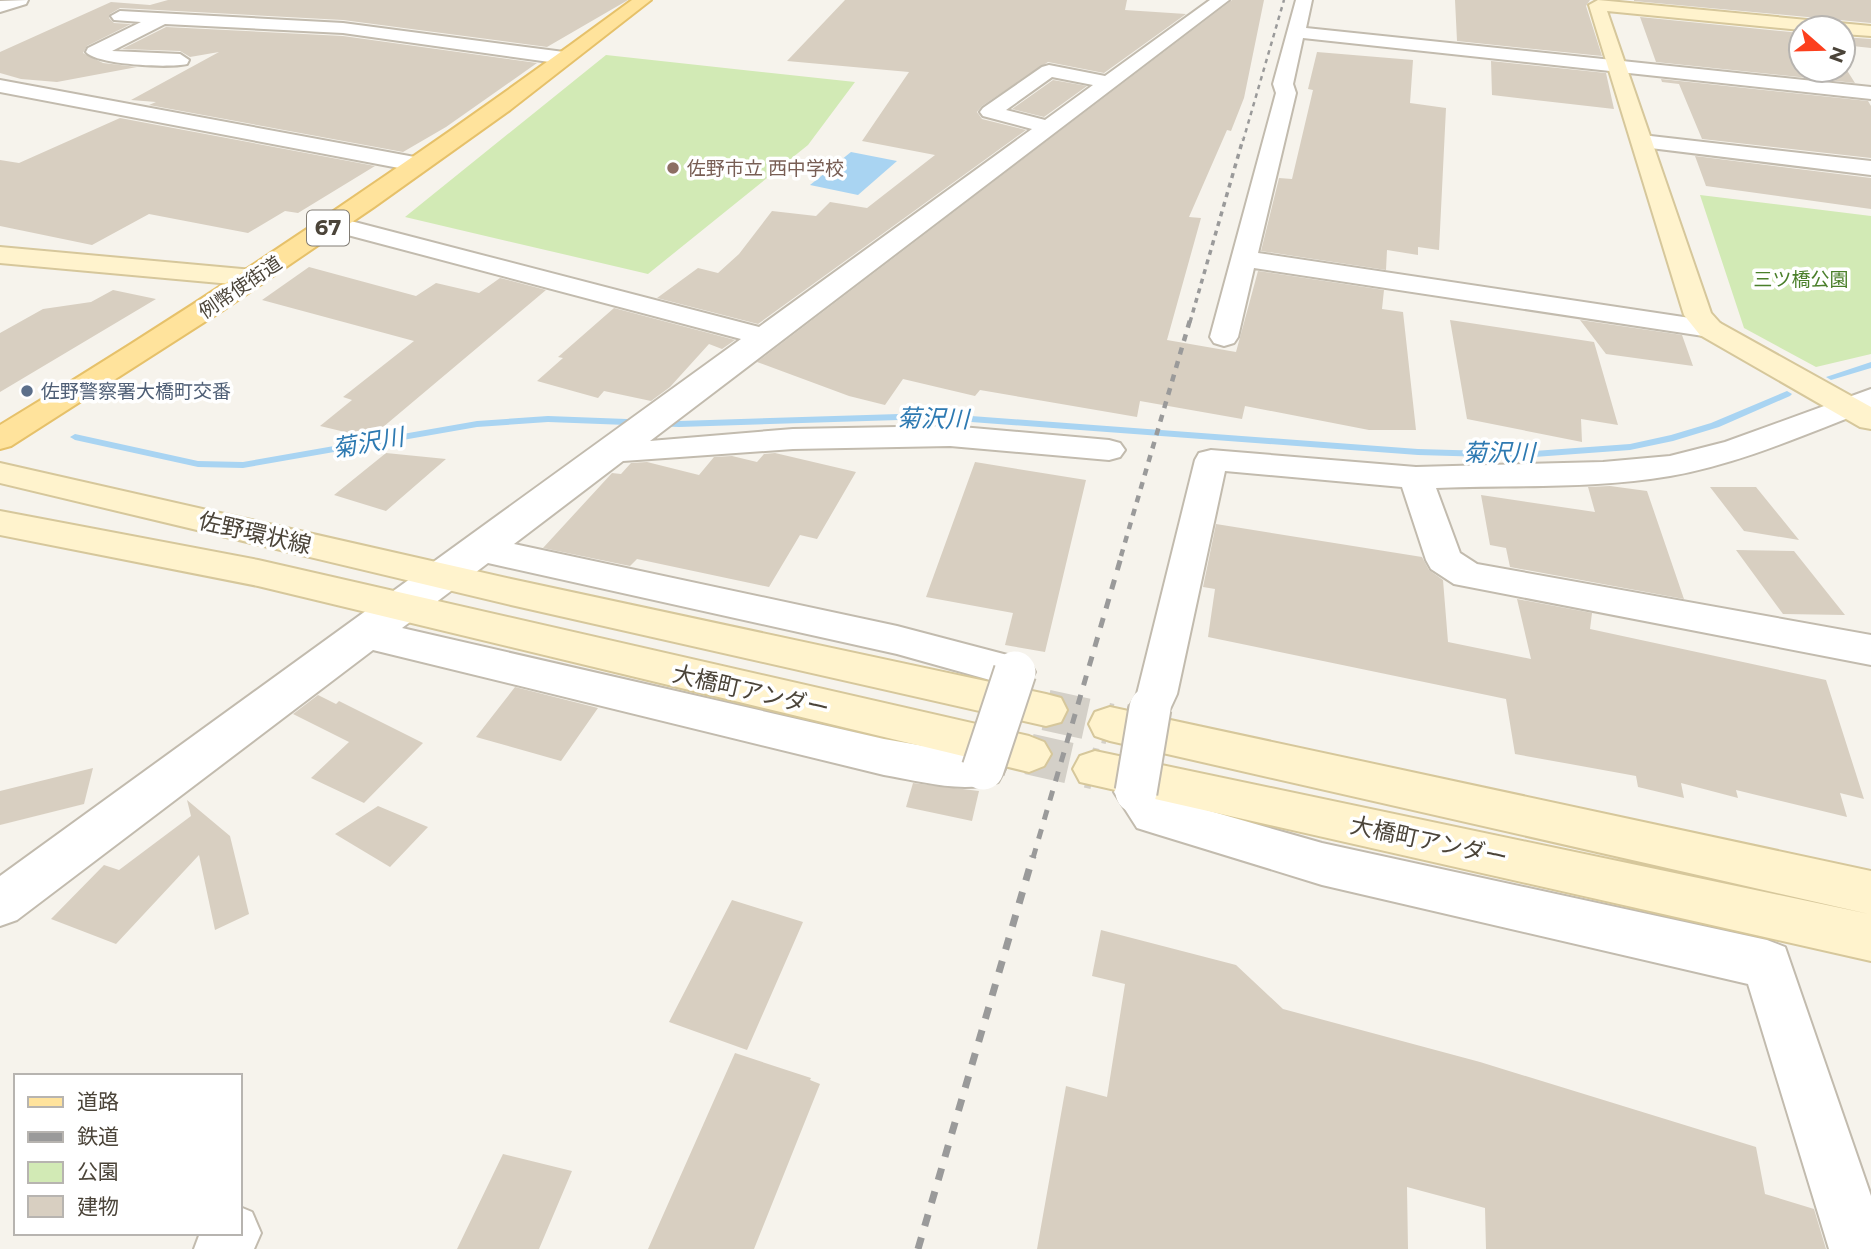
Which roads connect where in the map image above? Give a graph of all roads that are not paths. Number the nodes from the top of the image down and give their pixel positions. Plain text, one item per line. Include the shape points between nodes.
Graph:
1 (20, 0) edge
2 (198, 0) edge
3 (643, 0) edge
4 (1221, 0) edge
5 (1304, 0) edge
6 (1596, 3) edge
7 (315, 6) dead end
8 (0, 8) edge
9 (120, 16) dead end
10 (161, 19) junction
11 (249, 23) junction
12 (1787, 23) edge
13 (283, 25) junction
14 (1297, 32) junction
15 (215, 42) dead end
16 (564, 58) junction
17 (1618, 66) junction
18 (145, 80) dead end
19 (1107, 82) junction
20 (0, 86) edge
21 (121, 93) dead end
22 (1871, 93) edge
23 (97, 106) junction
24 (1048, 127) junction
25 (1642, 141) junction
26 (420, 165) junction
27 (1871, 168) edge
28 (334, 224) junction
29 (0, 255) edge
30 (1244, 260) junction
31 (253, 278) junction
32 (1710, 330) junction
33 (765, 337) junction
34 (1224, 337) dead end
35 (1863, 408) edge
36 (0, 439) edge
37 (621, 445) junction
38 (1109, 450) dead end
39 (0, 473) edge
40 (1416, 478) junction
41 (0, 523) edge
42 (481, 549) junction
43 (442, 576) junction
44 (511, 592) joint
45 (399, 606) junction
46 (474, 626) joint
47 (363, 634) junction
48 (1871, 650) edge
49 (1046, 710) tunnel mouth
50 (1110, 724) tunnel mouth
51 (1029, 754) tunnel mouth
52 (1095, 769) tunnel mouth
53 (1871, 893) edge
54 (0, 904) edge
55 (1871, 938) edge
56 (1860, 1249) edge

1 - 8 street
2 - 10 street
3 - 16 main road, 例幣使街道 / 67
4 - 19 street
5 - 14 street
6 - 12 main road
6 - 17 main road
7 - 13 street
9 - 10 street
10 - 11 street
10 - 18 street via 95,52 186,57
11 - 13 street
11 - 15 street
13 - 16 street via 343,28
14 - 17 street
14 - 30 street
16 - 26 main road, 例幣使街道 / 67
17 - 22 street
17 - 25 main road
19 - 24 street
19 - 24 street via 1049,71 990,112
20 - 23 street
21 - 23 street
23 - 26 street
24 - 33 street
25 - 27 street
25 - 32 main road via 1698,315
26 - 28 main road, 例幣使街道 / 67
28 - 31 main road, 例幣使街道 / 67
28 - 33 street
29 - 31 main road
30 - 32 street
30 - 34 street
31 - 36 main road, 例幣使街道 / 67
32 - 35 main road
33 - 37 street
35 - 40 street via 1670,466
37 - 38 street via 633,452 793,439 937,436
37 - 42 street
39 - 43 main road, 佐野環状線
40 - 48 street via 1444,560 1467,575
40 - 56 street, bridge via 1211,460 1150,708 1136,792 1153,814 1322,864 1767,964
41 - 45 main road, 佐野環状線 via 258,573
42 - 43 street
42 - 47 street, bridge via 886,637 1015,672 983,769 953,769 884,757
43 - 44 main road, 佐野環状線
43 - 45 street
44 - 49 main road, 大橋町アンダー
45 - 46 main road, 佐野環状線
45 - 47 street
46 - 51 main road, 大橋町アンダー
47 - 54 street
50 - 53 main road, 大橋町アンダー
52 - 55 main road, 大橋町アンダー

